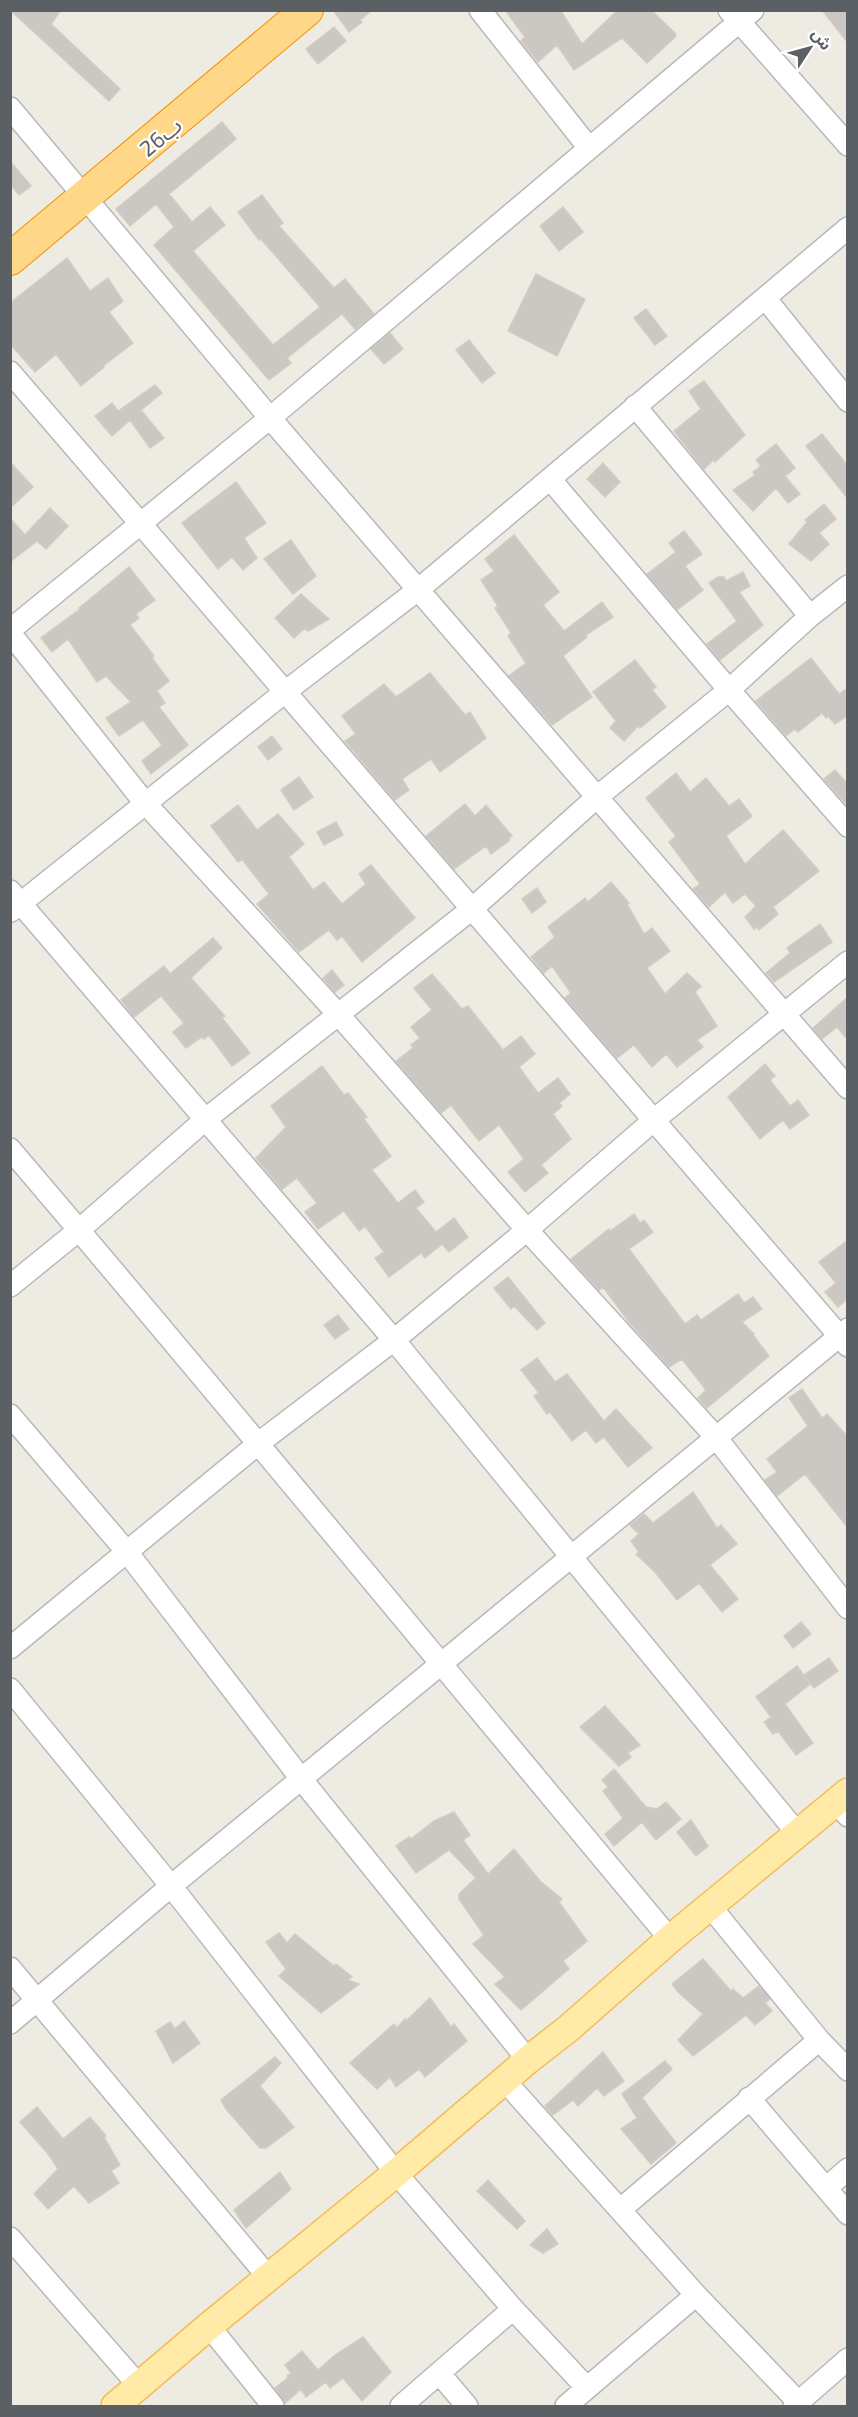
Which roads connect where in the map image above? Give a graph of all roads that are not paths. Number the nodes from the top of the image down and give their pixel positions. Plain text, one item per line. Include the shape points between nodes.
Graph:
1 (307, 10) edge
2 (480, 10) edge
3 (741, 14) edge
4 (10, 108) edge
5 (848, 145) edge
6 (589, 148) junction
7 (87, 197) junction
8 (848, 228) edge
9 (10, 259) edge
10 (765, 298) junction
11 (10, 372) edge
12 (848, 401) edge
13 (635, 406) junction
14 (270, 418) junction
15 (550, 479) junction
16 (139, 523) junction
17 (848, 586) edge
18 (419, 589) junction
19 (810, 616) junction
20 (10, 632) edge
21 (729, 690) junction
22 (285, 692) junction
23 (597, 797) junction
24 (145, 803) junction
25 (848, 826) edge
26 (14, 901) edge
27 (473, 908) junction
28 (848, 962) edge
29 (338, 1014) junction
30 (785, 1014) junction
31 (848, 1088) edge
32 (206, 1119) junction
33 (654, 1120) junction
34 (10, 1149) edge
35 (80, 1230) junction
36 (527, 1230) junction
37 (10, 1286) edge
38 (845, 1337) edge
39 (393, 1340) junction
40 (10, 1415) edge
41 (715, 1436) junction
42 (259, 1443) junction
43 (128, 1552) junction
44 (571, 1557) junction
45 (848, 1608) edge
46 (10, 1648) edge
47 (441, 1665) junction
48 (10, 1689) edge
49 (302, 1780) junction
50 (844, 1803) edge
51 (797, 1833) junction
52 (171, 1886) junction
53 (710, 1906) junction
54 (670, 1939) junction
55 (10, 1968) edge
56 (37, 2000) junction
57 (10, 2022) edge
58 (819, 2040) junction
59 (528, 2060) junction
60 (848, 2070) edge
61 (505, 2081) junction
62 (749, 2098) junction
63 (848, 2169) edge
64 (396, 2173) junction
65 (826, 2188) junction
66 (621, 2209) junction
67 (848, 2214) edge
68 (10, 2238) edge
69 (269, 2278) junction
70 (696, 2295) junction
71 (513, 2309) junction
72 (208, 2326) junction
73 (848, 2359) edge
74 (439, 2373) junction
75 (140, 2387) junction
76 (587, 2388) junction
77 (798, 2405) edge
78 (115, 2406) edge
79 (273, 2406) edge
80 (401, 2406) edge
81 (467, 2406) edge
82 (566, 2406) edge

1 - 7 highway, 26ب
2 - 6 street
3 - 5 street
3 - 6 street
4 - 7 street
6 - 14 street
7 - 9 highway, 26ب
7 - 14 street
8 - 10 street
10 - 12 street
10 - 13 street
11 - 16 street
13 - 15 street
13 - 19 street
14 - 16 street
14 - 18 street
15 - 18 street
15 - 21 street
16 - 20 street
16 - 22 street
17 - 19 street
18 - 22 street
18 - 23 street
19 - 21 street
20 - 24 street
21 - 23 street
21 - 25 street
22 - 24 street
22 - 27 street
23 - 27 street
23 - 30 street
24 - 26 street
24 - 29 street
26 - 32 street
27 - 29 street
27 - 33 street
28 - 30 street
29 - 32 street
29 - 36 street
30 - 31 street
30 - 33 street
32 - 35 street
32 - 39 street
33 - 36 street
33 - 38 street
34 - 35 street
35 - 37 street
35 - 42 street
36 - 39 street
36 - 41 street
38 - 41 street
39 - 42 street
39 - 44 street
40 - 43 street
41 - 44 street
41 - 45 street
42 - 43 street
42 - 47 street
43 - 46 street
43 - 49 street
44 - 47 street
44 - 51 street
47 - 49 street
47 - 54 street
48 - 52 street
49 - 52 street
49 - 59 street
50 - 51 main road
51 - 53 main road
52 - 56 street
52 - 64 street
53 - 54 main road
53 - 58 street
54 - 59 main road
55 - 56 street
56 - 57 street
56 - 69 street
58 - 60 street
58 - 62 street
59 - 61 main road
61 - 64 main road
61 - 66 street
62 - 65 street
62 - 66 street
63 - 65 street
64 - 69 main road
64 - 71 street
65 - 67 street
66 - 70 street
68 - 75 street
69 - 72 main road
70 - 76 street
70 - 77 street
71 - 74 street
71 - 76 street
72 - 75 main road
72 - 79 street
73 - 77 street
74 - 80 street
74 - 81 street
75 - 78 main road
76 - 82 street

